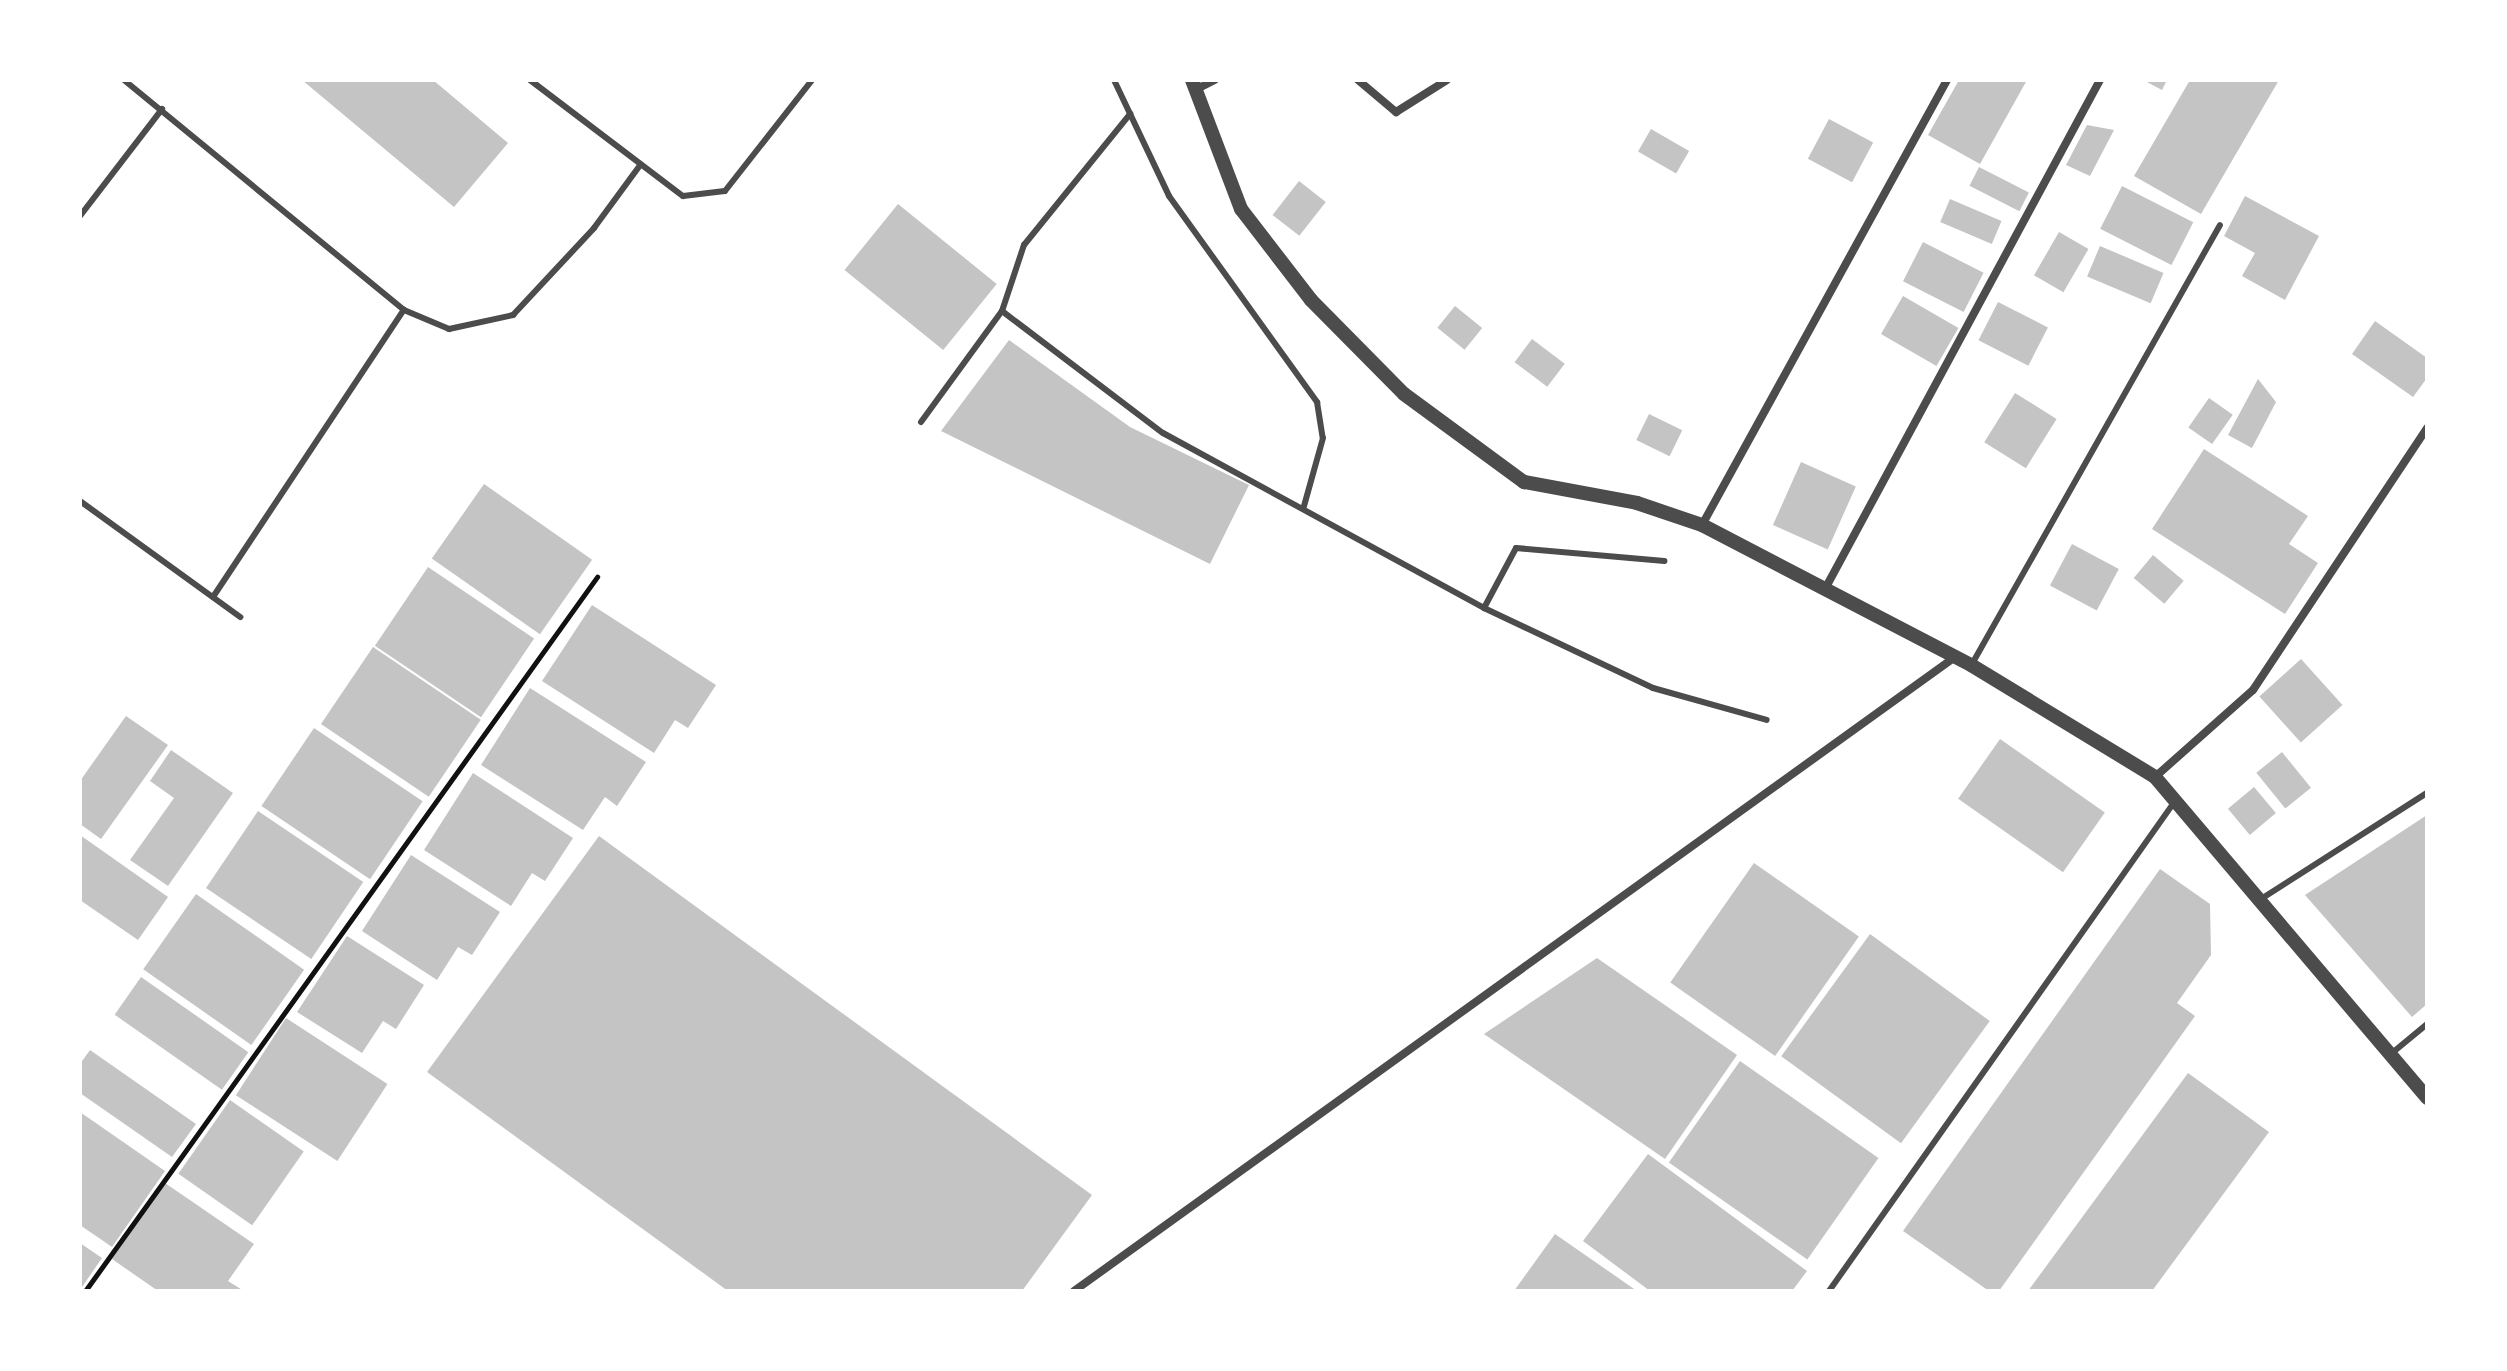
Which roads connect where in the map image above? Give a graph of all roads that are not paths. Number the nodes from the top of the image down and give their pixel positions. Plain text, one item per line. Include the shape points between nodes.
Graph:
1 (124, 80) edge
2 (530, 80) edge
3 (812, 80) edge
4 (1114, 80) edge
5 (1215, 80) edge
6 (1358, 80) edge
7 (1447, 80) edge
8 (1947, 80) edge
9 (2100, 80) edge
10 (1193, 85) edge
11 (162, 109) junction
12 (1130, 114) junction
13 (641, 164) junction
14 (80, 216) edge
15 (2220, 225) dead end
16 (404, 310) junction
17 (1002, 311) junction
18 (921, 422) dead end
19 (2427, 428) edge
20 (80, 501) edge
21 (1304, 506) junction
22 (1702, 525) junction
23 (1664, 561) dead end
24 (1825, 589) junction
25 (213, 597) junction
26 (1484, 608) junction
27 (240, 617) dead end
28 (1955, 657) junction
29 (1971, 665) junction
30 (1767, 720) dead end
31 (2155, 777) junction
32 (2427, 793) edge
33 (2177, 799) junction
34 (2261, 899) junction
35 (2427, 1024) edge
36 (2392, 1053) junction
37 (2427, 1098) edge
38 (1074, 1291) edge
39 (1829, 1291) edge

1 - 11 lane
2 - 13 lane
3 - 13 lane via 725,191 683,196
4 - 12 lane
5 - 10 street
6 - 7 street via 1396,112
8 - 22 street
9 - 24 street
10 - 22 street via 1241,209 1375,369 1524,482 1637,503
11 - 14 lane
11 - 16 lane
12 - 17 lane via 1024,245
12 - 21 lane via 1169,196 1317,402 1323,438
13 - 16 lane via 594,228 513,315 449,329
15 - 29 lane
16 - 25 lane
17 - 18 lane
17 - 21 lane via 1163,433
19 - 31 street via 2253,690
20 - 25 lane
21 - 26 lane
22 - 24 street
23 - 26 lane via 1516,548
24 - 28 street
25 - 27 lane
26 - 30 lane via 1653,688
28 - 29 street
28 - 38 street
29 - 31 street
31 - 33 street
32 - 34 lane
33 - 34 street
33 - 39 lane
34 - 36 street
35 - 36 lane
36 - 37 street

